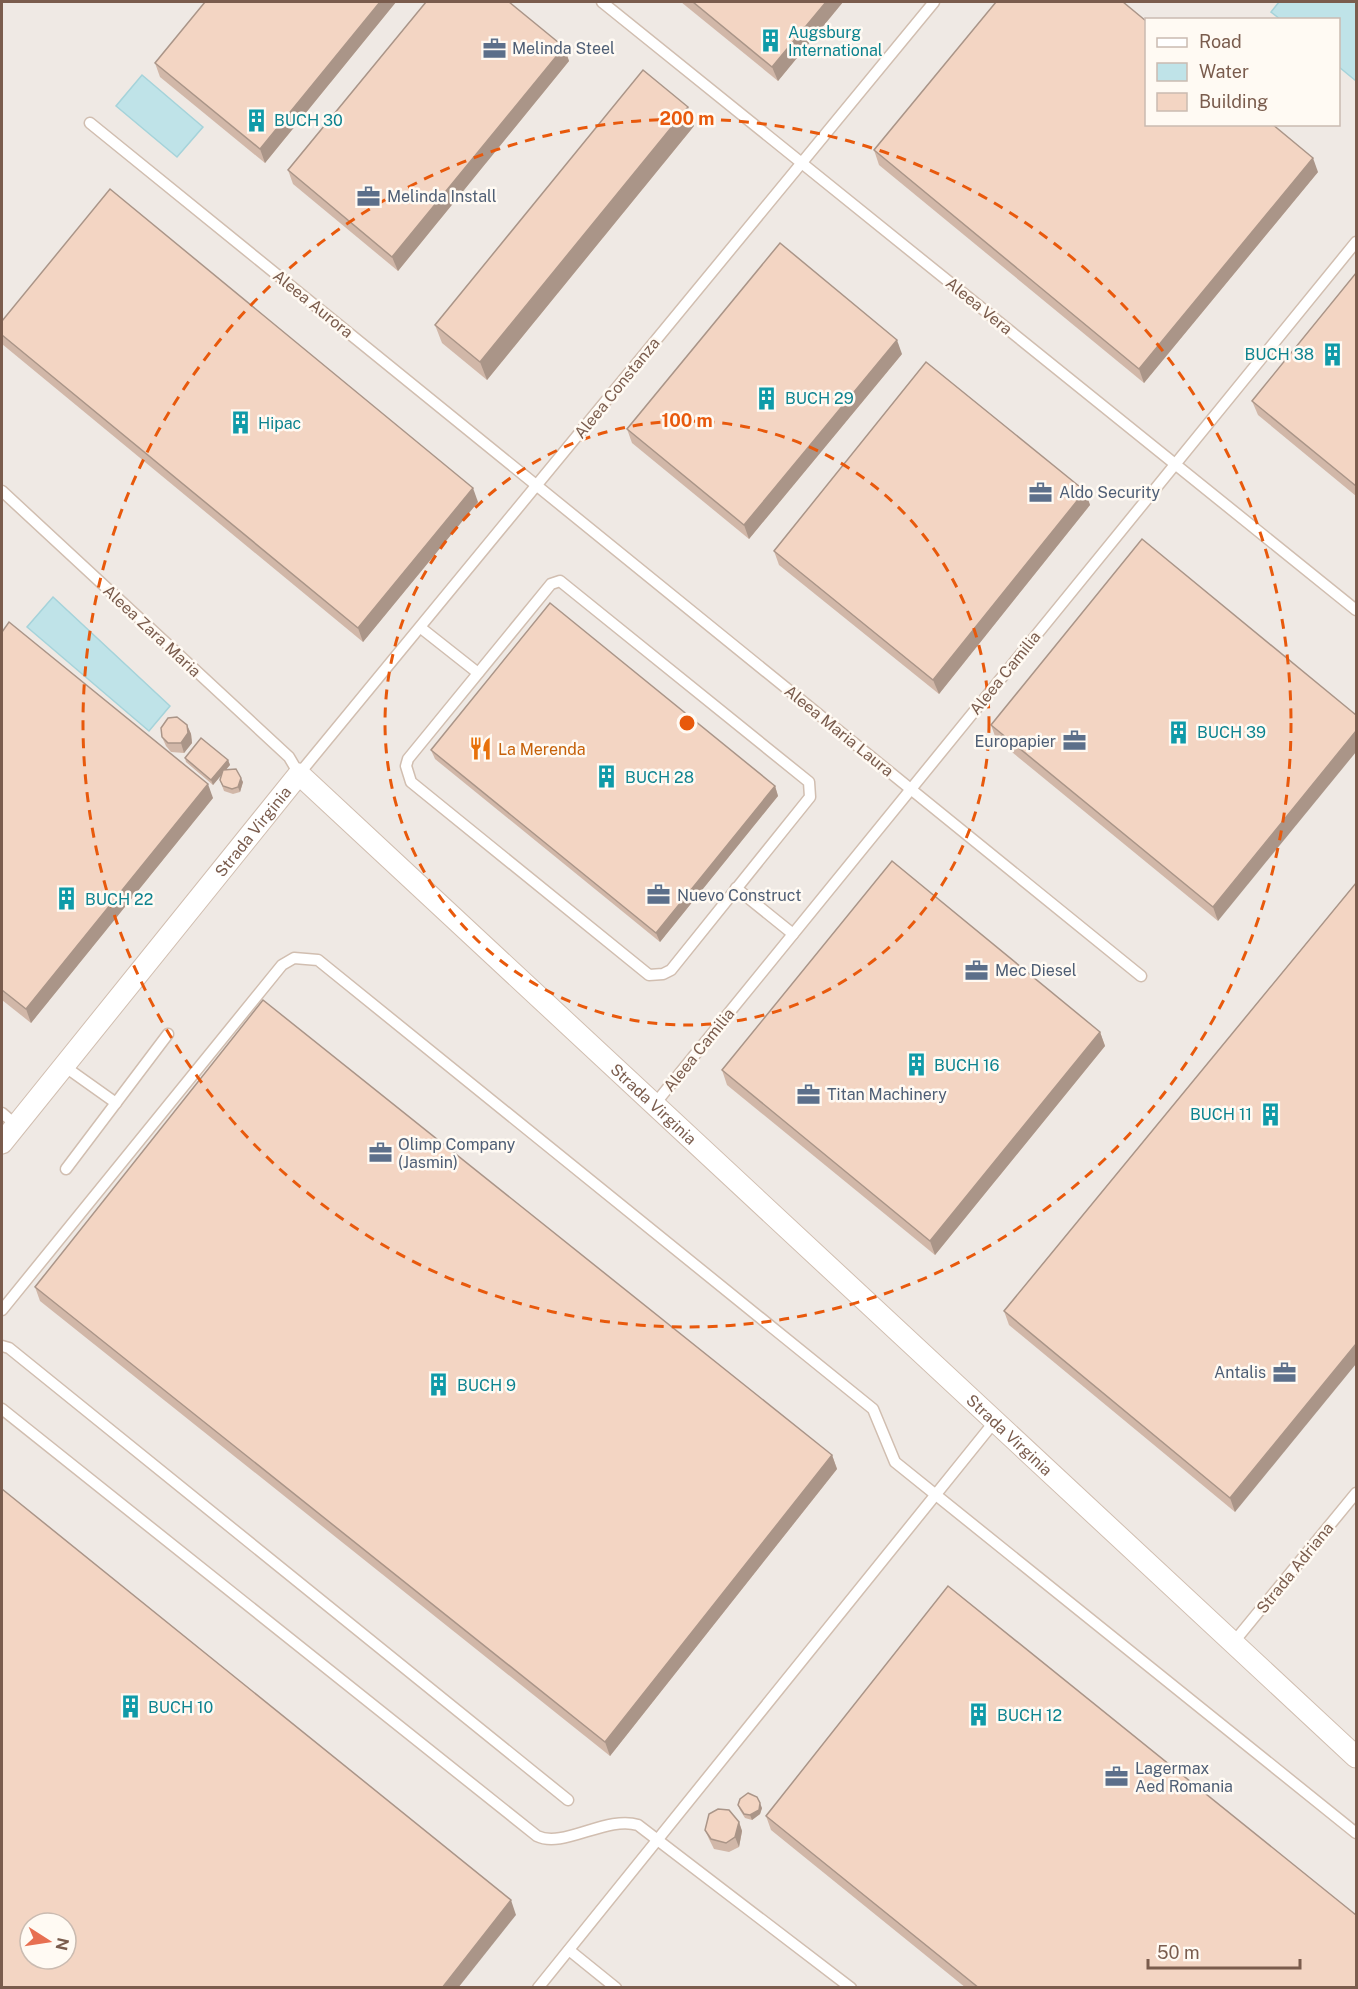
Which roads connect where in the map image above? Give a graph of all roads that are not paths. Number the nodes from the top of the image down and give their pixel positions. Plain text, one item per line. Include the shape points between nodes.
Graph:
1 (602, 2) edge
2 (934, 2) edge
3 (90, 123) dead end
4 (802, 163) junction
5 (1356, 242) edge
6 (1176, 464) junction
7 (537, 486) junction
8 (2, 491) edge
9 (1356, 610) edge
10 (420, 628) junction
11 (478, 673) junction
12 (299, 774) junction
13 (911, 790) junction
14 (736, 888) junction
15 (793, 934) junction
16 (1141, 976) dead end
17 (168, 1034) dead end
18 (64, 1066) junction
19 (116, 1103) junction
20 (654, 1104) junction
21 (9, 1119) edge
22 (2, 1143) edge
23 (66, 1169) dead end
24 (2, 1310) edge
25 (2, 1346) edge
26 (2, 1409) edge
27 (995, 1421) junction
28 (1356, 1493) edge
29 (936, 1494) junction
30 (1233, 1643) junction
31 (1356, 1757) edge
32 (568, 1800) dead end
33 (1356, 1833) edge
34 (658, 1839) junction
35 (569, 1950) junction
36 (538, 1988) edge
37 (616, 1988) edge
38 (851, 1988) edge

1 - 4 lane, Aleea Vera
2 - 4 lane, Aleea Constanza
3 - 7 lane, Aleea Aurora
4 - 6 lane, Aleea Vera
4 - 7 lane, Aleea Constanza
5 - 6 lane, Aleea Camilia
6 - 9 lane, Aleea Vera
6 - 13 lane, Aleea Camilia
7 - 10 lane, Aleea Constanza
7 - 13 lane, Aleea Maria Laura
8 - 12 lane, Aleea Zara Maria via 289,757
10 - 11 lane
10 - 12 lane, Aleea Constanza
11 - 14 lane via 408,759 411,782 649,975 663,975 670,970
11 - 14 lane via 551,584 564,582 809,782 810,797
12 - 18 street, Strada Virginia
12 - 20 street, Strada Virginia
13 - 15 lane, Aleea Camilia
13 - 16 lane, Aleea Maria Laura
14 - 15 lane
15 - 20 lane, Aleea Camilia
17 - 19 lane
18 - 19 lane
18 - 21 street, Strada Virginia
19 - 23 lane
20 - 27 street, Strada Virginia
21 - 22 street, Strada Virginia
24 - 29 lane via 282,965 294,958 318,960 873,1409 895,1462
25 - 32 lane via 9,1347
26 - 34 lane via 537,1836 550,1839 631,1823
27 - 29 lane
27 - 30 street, Strada Virginia
28 - 30 lane, Strada Adriana
29 - 33 lane
29 - 34 lane
30 - 31 street, Strada Virginia
34 - 35 lane
34 - 38 lane
35 - 36 lane
35 - 37 lane

